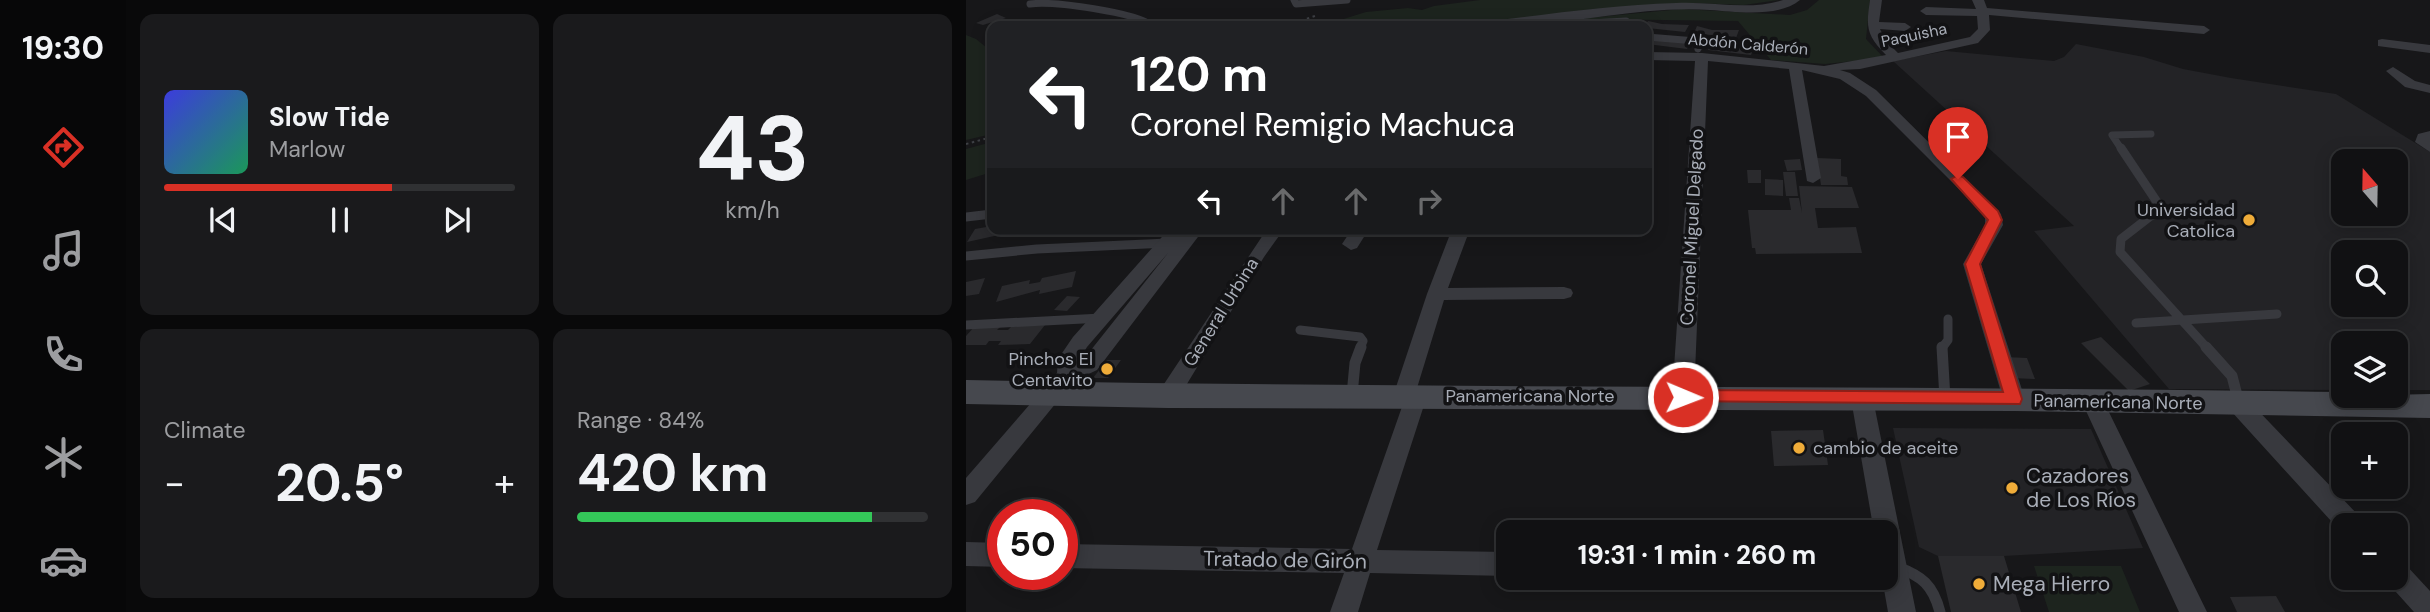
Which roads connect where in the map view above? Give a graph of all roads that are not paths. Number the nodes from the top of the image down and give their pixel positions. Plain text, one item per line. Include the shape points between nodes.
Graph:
1 (1294, 0) edge
2 (1347, 0) edge
3 (1794, 0) edge
4 (1876, 0) edge
5 (1030, 4) dead end
6 (1981, 8) edge
7 (1926, 10) dead end
8 (1945, 12) junction
9 (1626, 20) dead end
10 (1147, 21) edge
11 (1531, 21) edge
12 (1611, 21) edge
13 (1872, 25) junction
14 (1905, 27) dead end
15 (1943, 29) dead end
16 (2204, 30) dead end
17 (1652, 37) edge
18 (2382, 43) dead end
19 (2430, 49) edge
20 (1700, 53) junction
21 (1652, 56) edge
22 (1895, 57) junction
23 (1794, 66) junction
24 (1815, 67) junction
25 (2393, 71) dead end
26 (2430, 89) edge
27 (2151, 134) dead end
28 (2430, 135) edge
29 (2430, 147) edge
30 (1813, 178) dead end
31 (987, 215) edge
32 (966, 217) edge
33 (1271, 235) edge
34 (1459, 235) edge
35 (1182, 236) edge
36 (966, 256) edge
37 (1126, 290) junction
38 (1149, 292) junction
39 (1564, 293) dead end
40 (1436, 294) junction
41 (2277, 314) dead end
42 (1102, 317) junction
43 (1948, 318) dead end
44 (2182, 321) junction
45 (2136, 323) dead end
46 (966, 326) edge
47 (1300, 330) dead end
48 (1059, 383) junction
49 (966, 391) edge
50 (1352, 395) junction
51 (1168, 396) junction
52 (1410, 396) junction
53 (1683, 397) junction
54 (1862, 399) junction
55 (1945, 399) junction
56 (2014, 399) junction
57 (2092, 400) junction
58 (2239, 405) junction
59 (2430, 406) edge
60 (966, 495) edge
61 (2340, 513) edge
62 (1883, 520) edge
63 (966, 554) edge
64 (987, 555) edge
65 (1078, 556) edge
66 (1360, 561) junction
67 (1496, 564) edge
68 (1898, 571) edge
69 (2408, 586) edge
70 (1897, 590) edge
71 (2430, 610) edge
72 (1344, 612) edge
73 (1902, 612) edge
74 (1940, 612) edge
75 (2193, 612) edge

1 - 2 lane via 1296,4
3 - 11 street via 1758,9 1679,5
4 - 13 street
5 - 10 lane via 1046,2
6 - 8 street
6 - 16 street
6 - 22 street, Paquisha via 1983,34 1974,40
7 - 8 street
8 - 15 street
9 - 12 lane
13 - 14 street
13 - 22 street via 1875,38
17 - 20 lane via 1696,41
18 - 19 street
20 - 21 street, Abdón Calderón
20 - 23 street, Abdón Calderón
20 - 53 street, Coronel Miguel Delgado
22 - 24 street, Paquisha
23 - 24 street, Abdón Calderón
23 - 30 street
24 - 56 street, Abdón Calderón via 1871,93 1993,214 1994,225 1972,264
25 - 26 street via 2410,84
27 - 44 lane via 2112,135 2161,208 2122,239 2120,252
28 - 29 street via 2423,137 2423,142
31 - 32 lane
33 - 51 street, General Urbina
34 - 40 street
35 - 36 lane
35 - 37 street
35 - 38 street
37 - 38 lane
37 - 42 street
38 - 48 street via 1090,365
39 - 40 street
40 - 52 street
41 - 44 lane
42 - 46 lane
42 - 48 street via 1068,359
43 - 55 lane via 1948,340 1942,346
44 - 45 lane
44 - 58 lane via 2232,376
47 - 50 lane via 1360,337 1363,341
48 - 49 main road, Panamericana Norte
48 - 51 main road, Panamericana Norte
48 - 60 street
50 - 51 main road, Panamericana Norte
50 - 52 main road, Panamericana Norte
52 - 53 main road, Panamericana Norte
52 - 66 street
53 - 54 main road, Panamericana Norte
54 - 55 main road, Panamericana Norte
54 - 62 street
55 - 56 main road, Panamericana Norte
56 - 57 main road, Panamericana Norte
57 - 58 main road, Panamericana Norte
57 - 75 street
58 - 59 main road, Panamericana Norte
58 - 61 street
63 - 64 street
65 - 66 street, Tratado de Girón
66 - 67 street, Tratado de Girón
66 - 72 street
68 - 74 lane via 1925,578 1934,588
69 - 71 street
70 - 73 street

